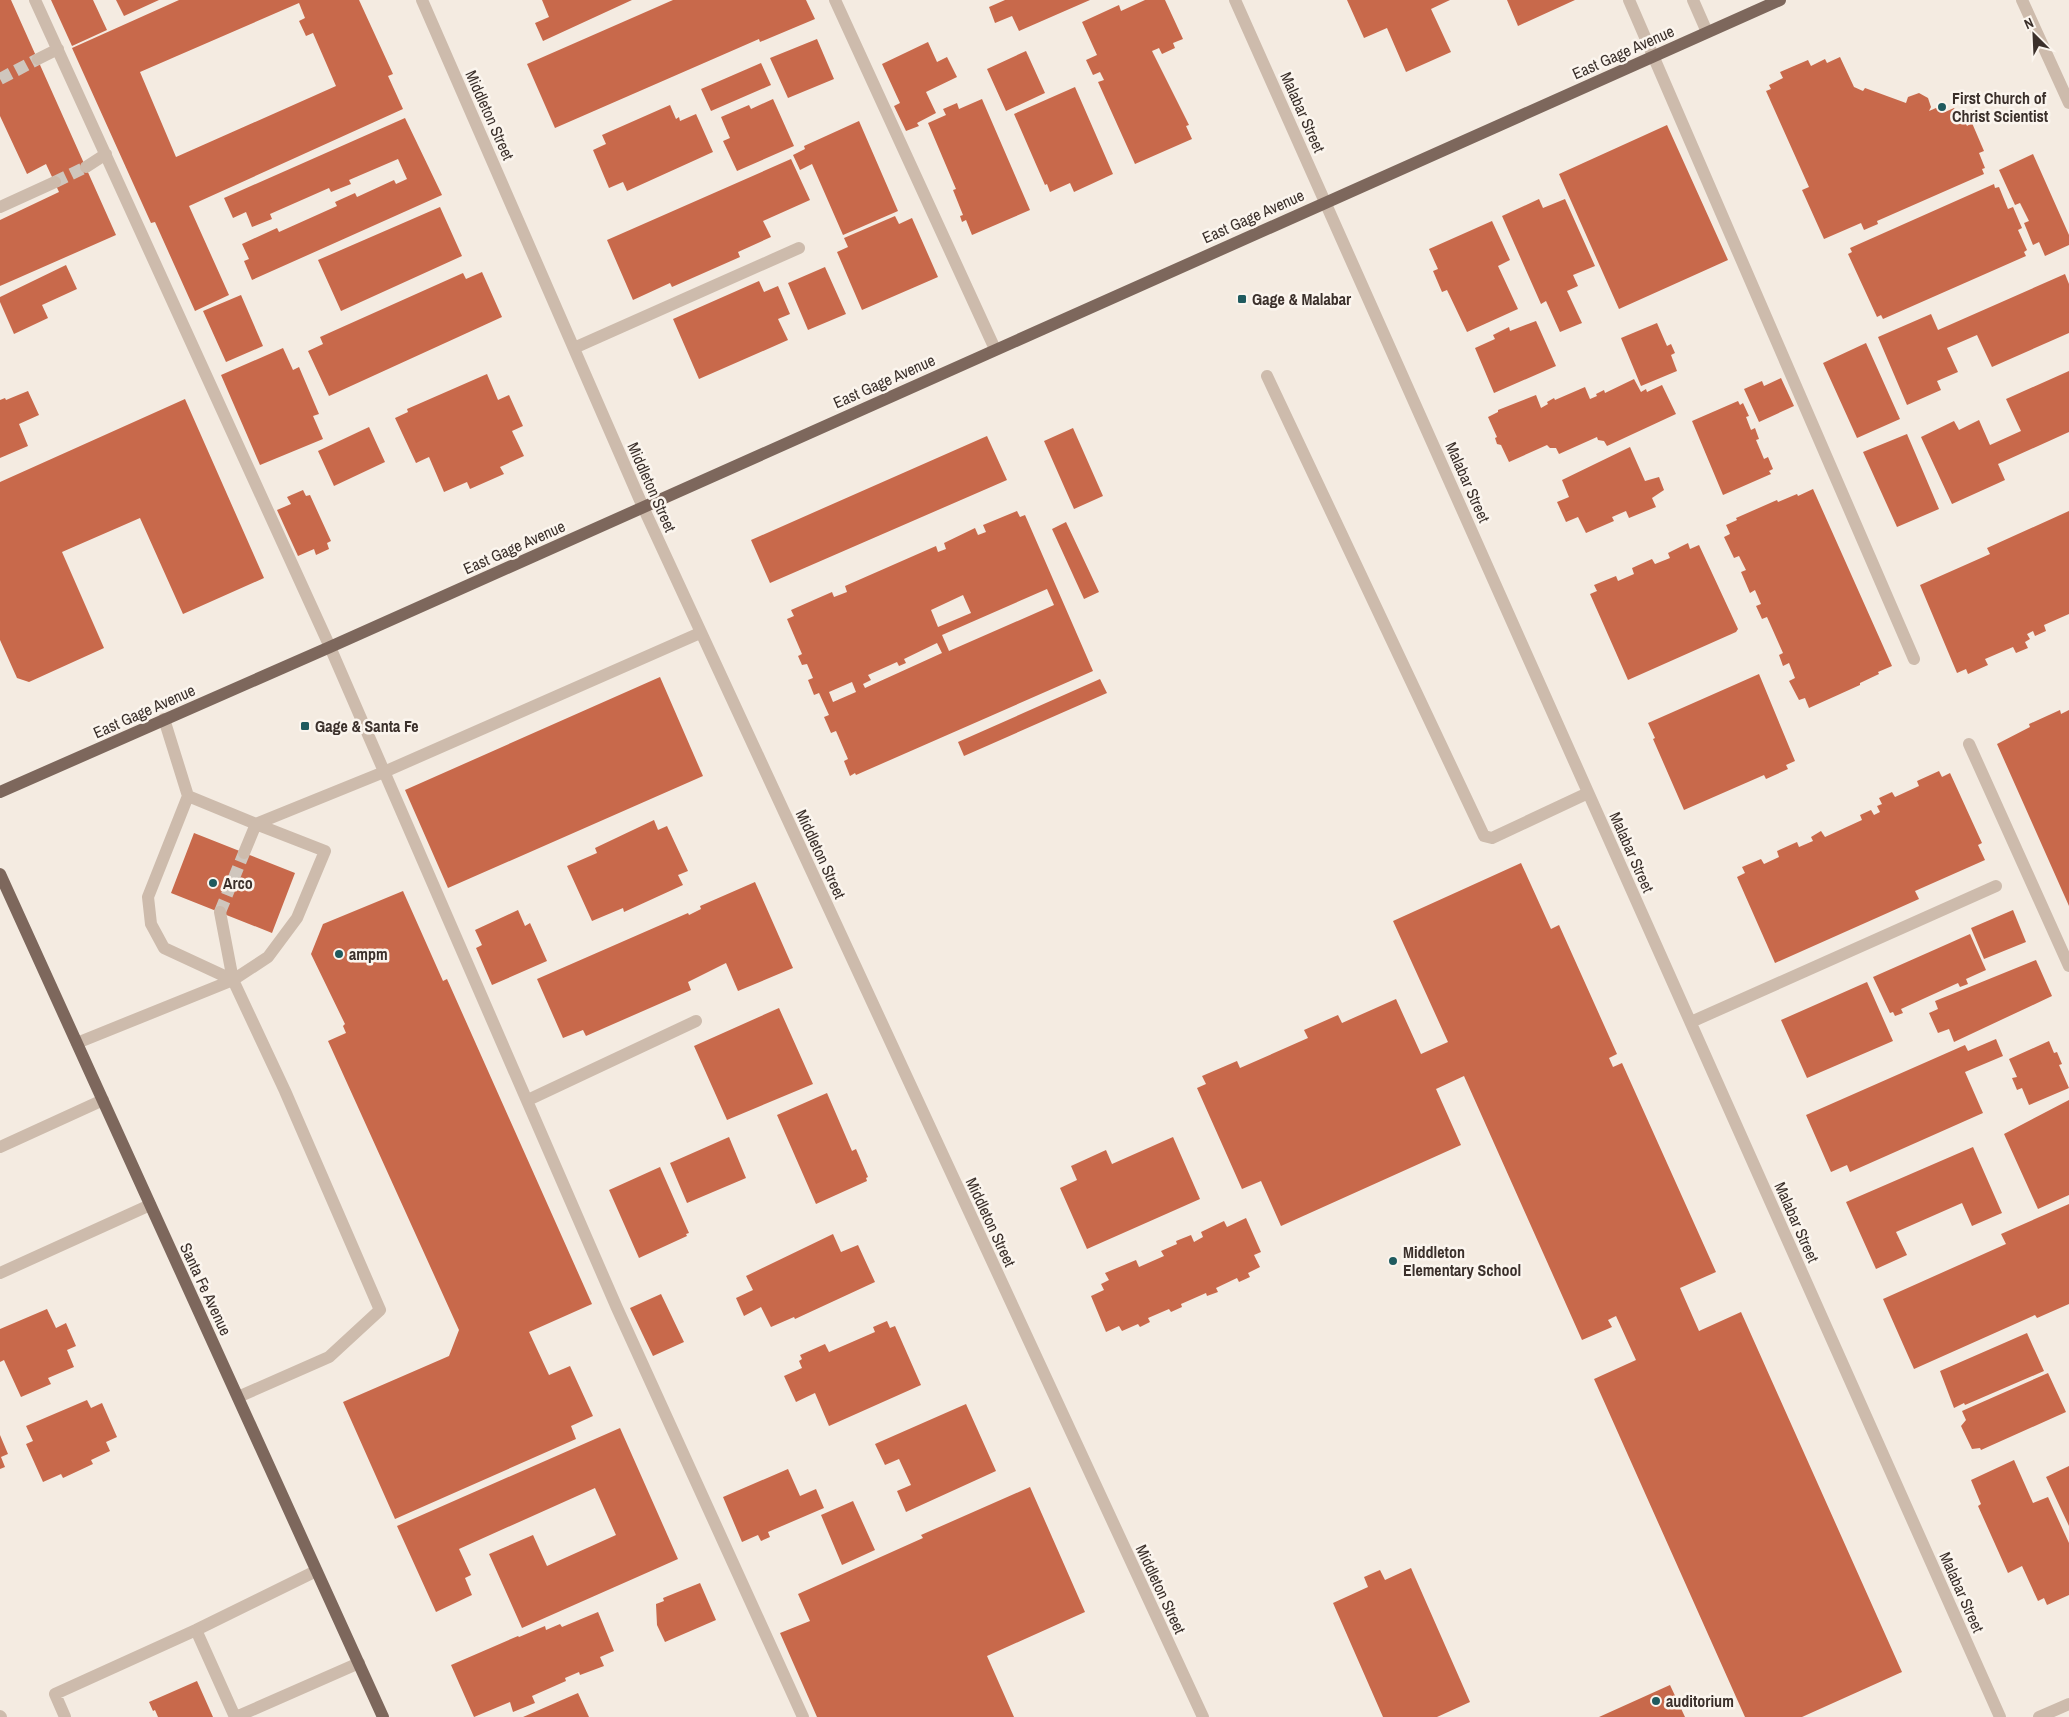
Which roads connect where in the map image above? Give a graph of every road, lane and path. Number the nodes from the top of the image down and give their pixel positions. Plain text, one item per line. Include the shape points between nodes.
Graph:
1 (35, 0) edge
2 (422, 0) edge
3 (835, 0) edge
4 (1234, 0) edge
5 (1629, 0) edge
6 (1693, 0) edge
7 (1780, 0) edge
8 (2022, 0) edge
9 (1707, 32) junction
10 (58, 49) junction
11 (1654, 56) junction
12 (38, 60) tunnel mouth
13 (2069, 103) edge
14 (106, 154) junction
15 (86, 167) tunnel mouth
16 (55, 182) tunnel mouth
17 (1325, 201) junction
18 (0, 207) edge
19 (800, 248) dead end
20 (574, 348) junction
21 (996, 349) junction
22 (1267, 376) dead end
23 (643, 507) junction
24 (700, 633) junction
25 (330, 647) junction
26 (1914, 659) dead end
27 (164, 719) junction
28 (1968, 744) dead end
29 (384, 772) junction
30 (0, 792) edge
31 (1588, 793) junction
32 (188, 796) junction
33 (256, 824) junction
34 (244, 853) tunnel mouth
35 (0, 874) edge
36 (1996, 886) dead end
37 (220, 912) tunnel mouth
38 (2069, 966) edge
39 (233, 980) junction
40 (696, 1021) dead end
41 (1691, 1022) junction
42 (77, 1043) junction
43 (103, 1100) junction
44 (528, 1100) junction
45 (0, 1147) edge
46 (150, 1205) junction
47 (0, 1273) edge
48 (238, 1397) junction
49 (316, 1571) junction
50 (196, 1630) junction
51 (359, 1663) junction
52 (2069, 1704) edge
53 (65, 1717) edge
54 (235, 1717) edge
55 (383, 1717) edge
56 (803, 1717) edge
57 (1203, 1717) edge
58 (2000, 1717) edge
59 (2039, 1717) edge

1 - 10 street
2 - 20 street, Middleton Street
3 - 21 street
4 - 17 street, Malabar Street
5 - 11 street
6 - 9 street
7 - 9 main road, East Gage Avenue
8 - 13 street
9 - 11 main road, East Gage Avenue
10 - 12 street
10 - 14 street
11 - 17 main road, East Gage Avenue
11 - 26 street
14 - 15 street
14 - 25 street
16 - 18 street
17 - 21 main road, East Gage Avenue
17 - 31 street, Malabar Street
19 - 20 street
20 - 23 street, Middleton Street
21 - 23 main road, East Gage Avenue
22 - 31 street via 1484,836 1492,838
23 - 24 street, Middleton Street
23 - 25 main road, East Gage Avenue
24 - 29 street
24 - 57 street, Middleton Street
25 - 27 main road, East Gage Avenue
25 - 29 street
27 - 30 main road, East Gage Avenue
27 - 32 street
28 - 38 street
29 - 33 street
29 - 44 street
31 - 41 street, Malabar Street
32 - 33 street
32 - 39 street via 148,897 151,924 164,948
33 - 34 street
33 - 39 street via 325,851 297,918 268,957
35 - 42 main road, Santa Fe Avenue
36 - 41 street
37 - 39 street
39 - 42 street
39 - 48 street via 380,1310 329,1357
40 - 44 street
41 - 58 street, Malabar Street
42 - 43 main road, Santa Fe Avenue
43 - 45 street
43 - 46 main road, Santa Fe Avenue
44 - 56 street via 617,1308
46 - 47 street
46 - 48 main road, Santa Fe Avenue
48 - 49 main road, Santa Fe Avenue
49 - 50 street
49 - 51 main road, Santa Fe Avenue
50 - 53 street via 55,1694
50 - 54 street
51 - 54 street
51 - 55 main road, Santa Fe Avenue
52 - 59 street

